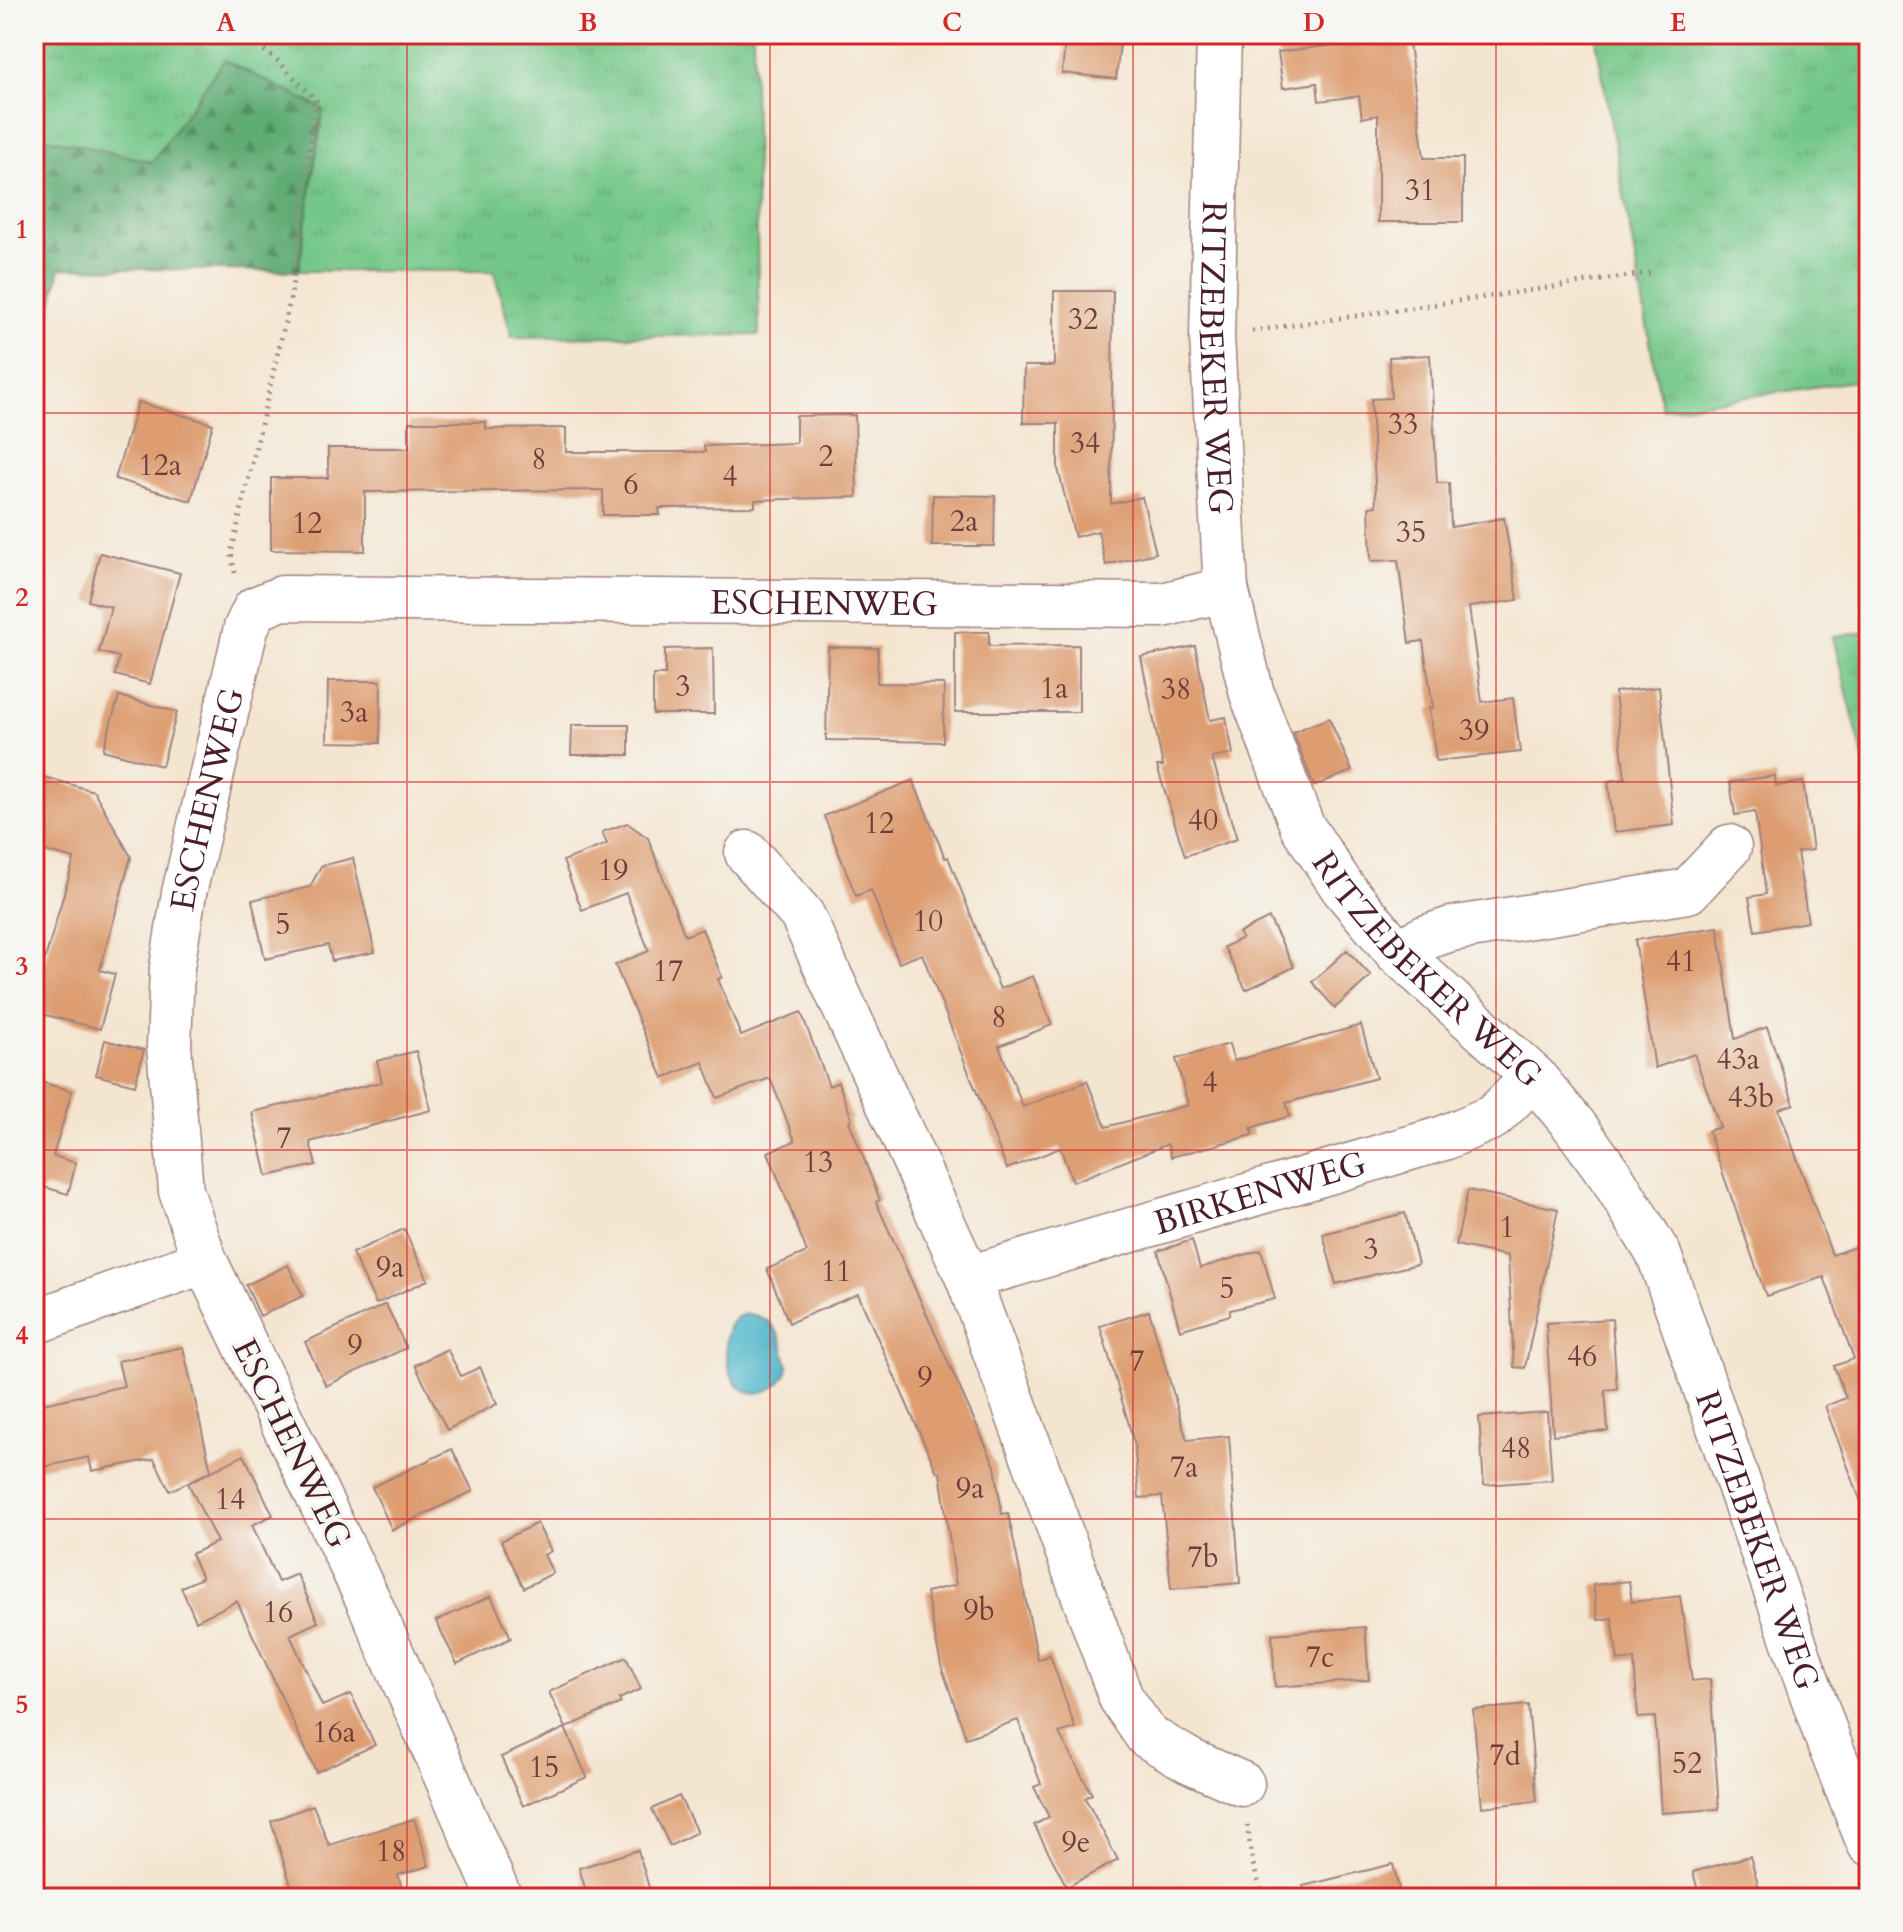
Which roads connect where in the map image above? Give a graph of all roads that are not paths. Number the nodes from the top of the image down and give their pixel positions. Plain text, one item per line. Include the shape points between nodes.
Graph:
1 (1219, 34) edge
2 (1226, 589) junction
3 (1729, 847) dead end
4 (747, 853) dead end
5 (1397, 952) junction
6 (1534, 1077) junction
7 (205, 1261) junction
8 (968, 1278) junction
9 (34, 1322) edge
10 (1242, 1784) road end
11 (1869, 1843) edge
12 (500, 1898) edge

1 - 2 street, RITZEBEKER WEG via 1212,337
2 - 5 street, RITZEBEKER WEG via 1252,694 1302,826 1343,888
2 - 7 street, ESCHENWEG via 1163,605 282,598 255,609 246,628 184,893 172,967 169,1046 181,1191
3 - 5 street via 1688,891 1451,929
4 - 8 street via 802,915
5 - 6 street, RITZEBEKER WEG
6 - 8 street, BIRKENWEG via 1493,1117 1444,1138
6 - 11 street, RITZEBEKER WEG via 1613,1179 1659,1255 1829,1743
7 - 9 street
7 - 12 street, ESCHENWEG via 369,1602
8 - 10 street via 1121,1698 1147,1736

